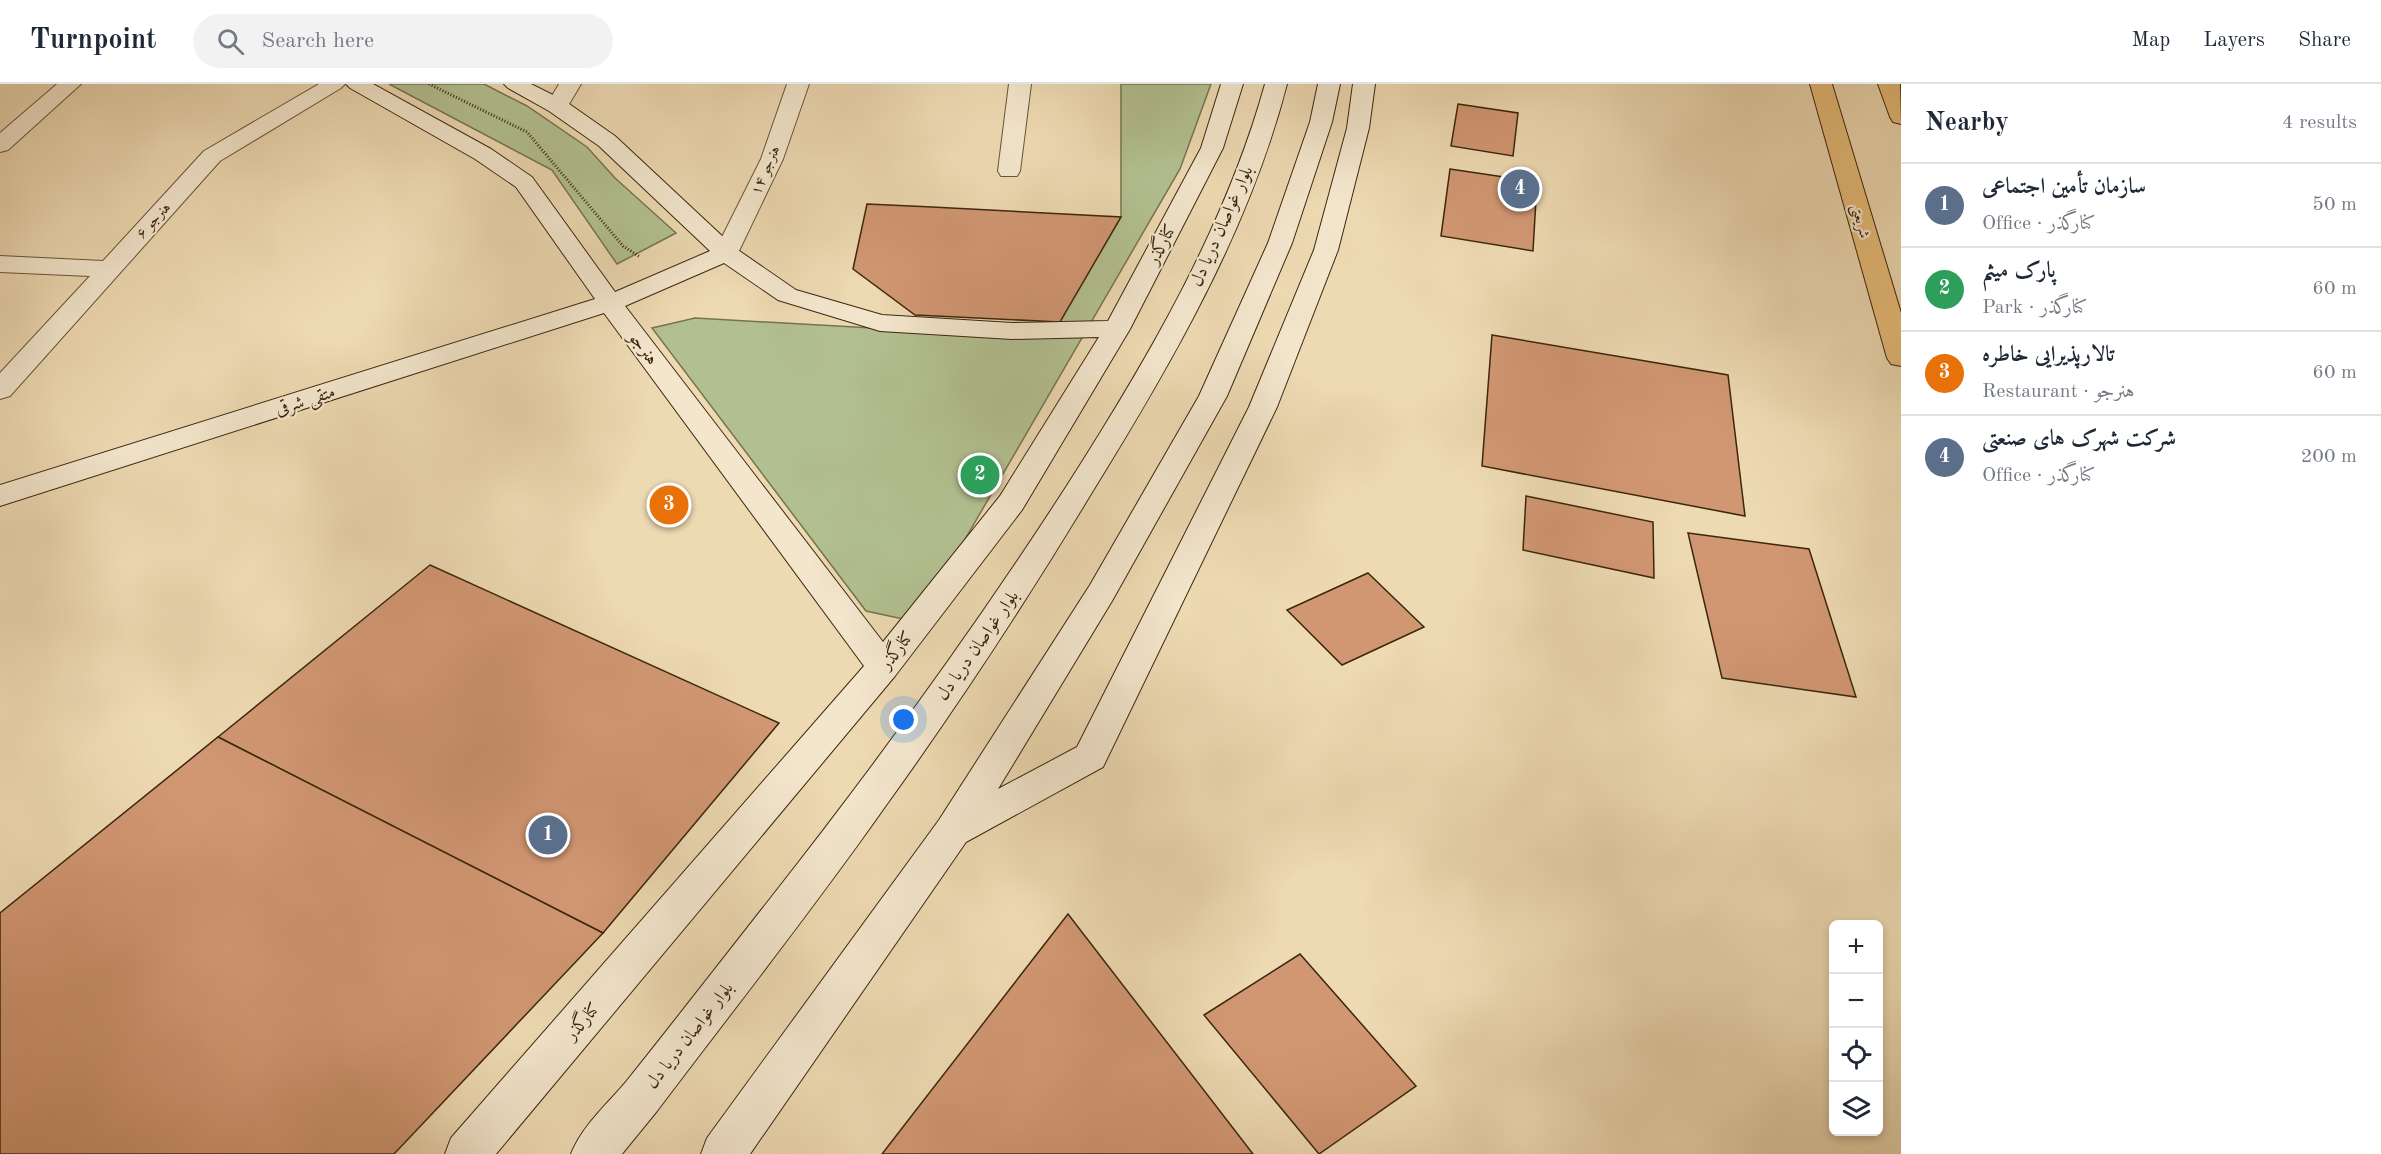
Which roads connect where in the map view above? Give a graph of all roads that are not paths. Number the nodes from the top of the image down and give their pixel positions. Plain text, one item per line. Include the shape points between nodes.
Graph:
1 (70, 84) edge
2 (334, 84) edge
3 (357, 84) edge
4 (515, 84) edge
5 (570, 84) edge
6 (798, 84) edge
7 (1020, 84) edge
8 (1232, 84) edge
9 (1276, 84) edge
10 (1329, 84) edge
11 (1364, 84) edge
12 (1821, 84) edge
13 (1889, 84) edge
14 (557, 106) junction
15 (1901, 117) edge
16 (0, 145) edge
17 (1009, 171) dead end
18 (726, 253) junction
19 (0, 264) edge
20 (107, 269) junction
21 (610, 303) junction
22 (1117, 329) junction
23 (1901, 358) edge
24 (0, 390) edge
25 (0, 496) edge
26 (883, 668) junction
27 (952, 831) junction
28 (467, 1154) edge
29 (593, 1154) edge
30 (723, 1154) edge

1 - 16 street
2 - 20 street, هنرجو ۶ via 212,156
3 - 21 street, هنرجو via 483,154 524,182
4 - 14 street
5 - 14 street
6 - 18 street, هنرجو ۱۴ via 771,159
7 - 17 street
8 - 22 street, کنارگذر via 1212,148
9 - 29 street, بلوار غواصان دریا دل via 1222,232 1148,380 1030,567 874,794
10 - 27 street via 1321,122 1280,243 1213,396 1101,593
11 - 27 street via 1358,128 1326,250 1267,396 1090,757
12 - 23 highway, شریعتی
13 - 15 highway
14 - 18 street via 607,141
18 - 21 street, متقی شرقی
18 - 22 street via 788,295 880,323 1012,331
19 - 20 street
20 - 24 street, هنرجو ۶
21 - 25 street, متقی شرقی
21 - 26 street, هنرجو
22 - 26 street, کنارگذر via 1011,503
26 - 28 street, کنارگذر
27 - 30 street

